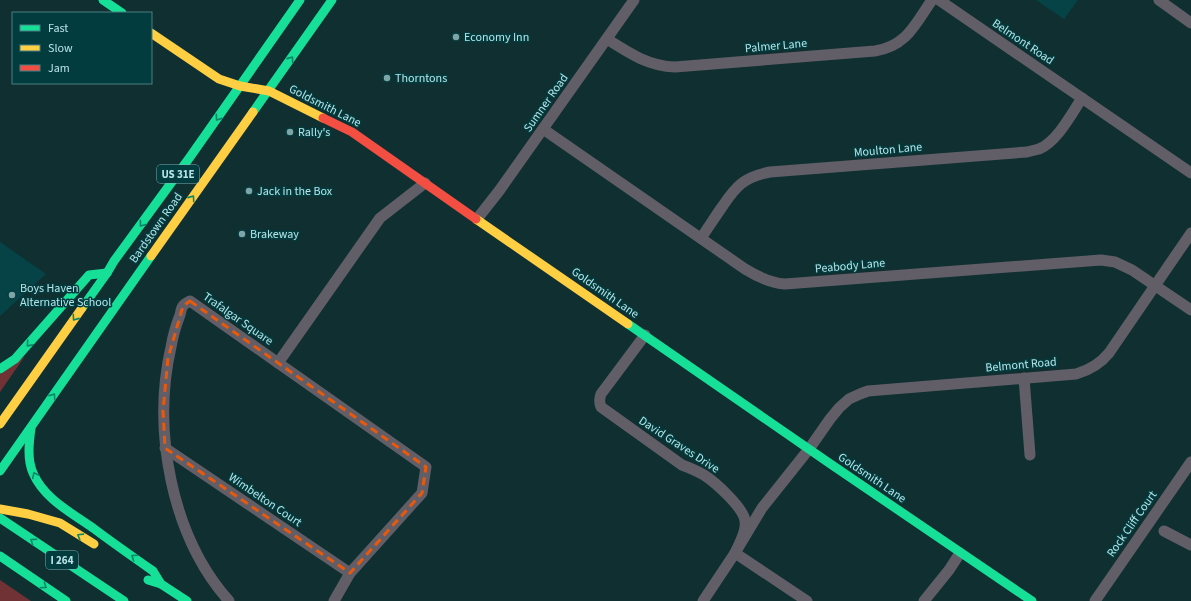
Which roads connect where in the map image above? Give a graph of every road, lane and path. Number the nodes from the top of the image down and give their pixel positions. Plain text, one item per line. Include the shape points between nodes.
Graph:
1 (103, 0) edge
2 (300, 0) edge
3 (332, 0) edge
4 (634, 0) edge
5 (932, 0) edge
6 (939, 0) edge
7 (1159, 0) edge
8 (121, 12) edge
9 (1191, 23) edge
10 (152, 34) edge
11 (607, 39) junction
12 (240, 86) junction
13 (269, 91) junction
14 (1082, 98) junction
15 (543, 129) junction
16 (1191, 173) edge
17 (425, 183) junction
18 (477, 220) junction
19 (1191, 233) edge
20 (701, 238) junction
21 (107, 273) junction
22 (1156, 286) junction
23 (1191, 310) edge
24 (645, 335) junction
25 (278, 363) junction
26 (0, 369) edge
27 (1024, 378) junction
28 (0, 424) edge
29 (31, 428) junction
30 (165, 448) junction
31 (809, 449) junction
32 (1030, 455) dead end
33 (1191, 462) edge
34 (0, 471) edge
35 (0, 509) edge
36 (0, 518) edge
37 (1164, 531) dead end
38 (1191, 546) edge
39 (100, 549) dead end
40 (960, 552) junction
41 (735, 553) junction
42 (0, 556) edge
43 (350, 574) junction
44 (140, 576) dead end
45 (162, 584) junction
46 (66, 601) edge
47 (124, 601) edge
48 (187, 601) edge
49 (229, 601) edge
50 (334, 601) edge
51 (703, 601) edge
52 (807, 601) edge
53 (924, 601) edge
54 (1032, 601) edge
55 (1095, 601) edge

1 - 8 main road
2 - 12 main road, Bardstown Road / US 31E
13 -> 3 main road, Bardstown Road / US 31E
4 - 11 street, Sumner Road
5 - 11 street, Palmer Lane via 909,33 901,41 884,50 666,67 639,58
6 - 14 street, Belmont Road
7 - 9 street
10 - 12 main road, Goldsmith Lane via 219,79
11 - 15 street, Sumner Road
12 - 13 main road, Goldsmith Lane
12 -> 21 main road, Bardstown Road / US 31E
13 - 17 main road, Goldsmith Lane via 352,132
29 -> 13 main road, Bardstown Road / US 31E
14 - 16 street, Belmont Road
14 - 20 street, Moulton Lane via 1049,143 1027,152 753,176 733,192
15 - 18 street, Sumner Road
15 - 20 street, Peabody Lane
17 - 18 main road, Goldsmith Lane
17 - 25 street, Trafalgar Square via 380,218
18 - 24 main road, Goldsmith Lane
19 - 22 street, Belmont Road
20 - 22 street, Peabody Lane via 758,277 778,284 1101,260 1122,265
21 -> 26 main road via 89,275 15,359
21 -> 28 main road, Bardstown Road / US 31E
22 - 23 street, Peabody Lane
22 - 27 street, Belmont Road via 1109,353 1096,366 1076,374
24 - 31 main road, Goldsmith Lane
24 - 41 street, David Graves Drive via 602,394 600,403 605,411 682,465 705,476 739,508 746,522
25 - 30 street, Trafalgar Square via 190,301 183,306 174,332 165,384
25 - 43 street, Trafalgar Square via 426,467 422,493
27 - 31 street, Belmont Road via 864,392 839,408
27 - 32 street
29 - 34 main road, Bardstown Road / US 31E
45 -> 29 main road via 153,571 68,510 40,485 28,454
30 - 43 street, Wimbelton Court
30 - 49 street, Trafalgar Square via 175,496 185,526 206,570
31 - 40 main road, Goldsmith Lane
31 - 41 street, Belmont Road via 762,508
33 - 55 street, Rock Cliff Court
39 -> 35 main road via 60,523
47 -> 36 main road, I 264
37 - 38 street
40 - 53 street
40 - 54 main road, Goldsmith Lane
41 - 51 street
41 - 52 street
42 -> 46 main road, I 264
43 - 50 street, Trafalgar Square
44 - 45 main road
45 - 48 main road

